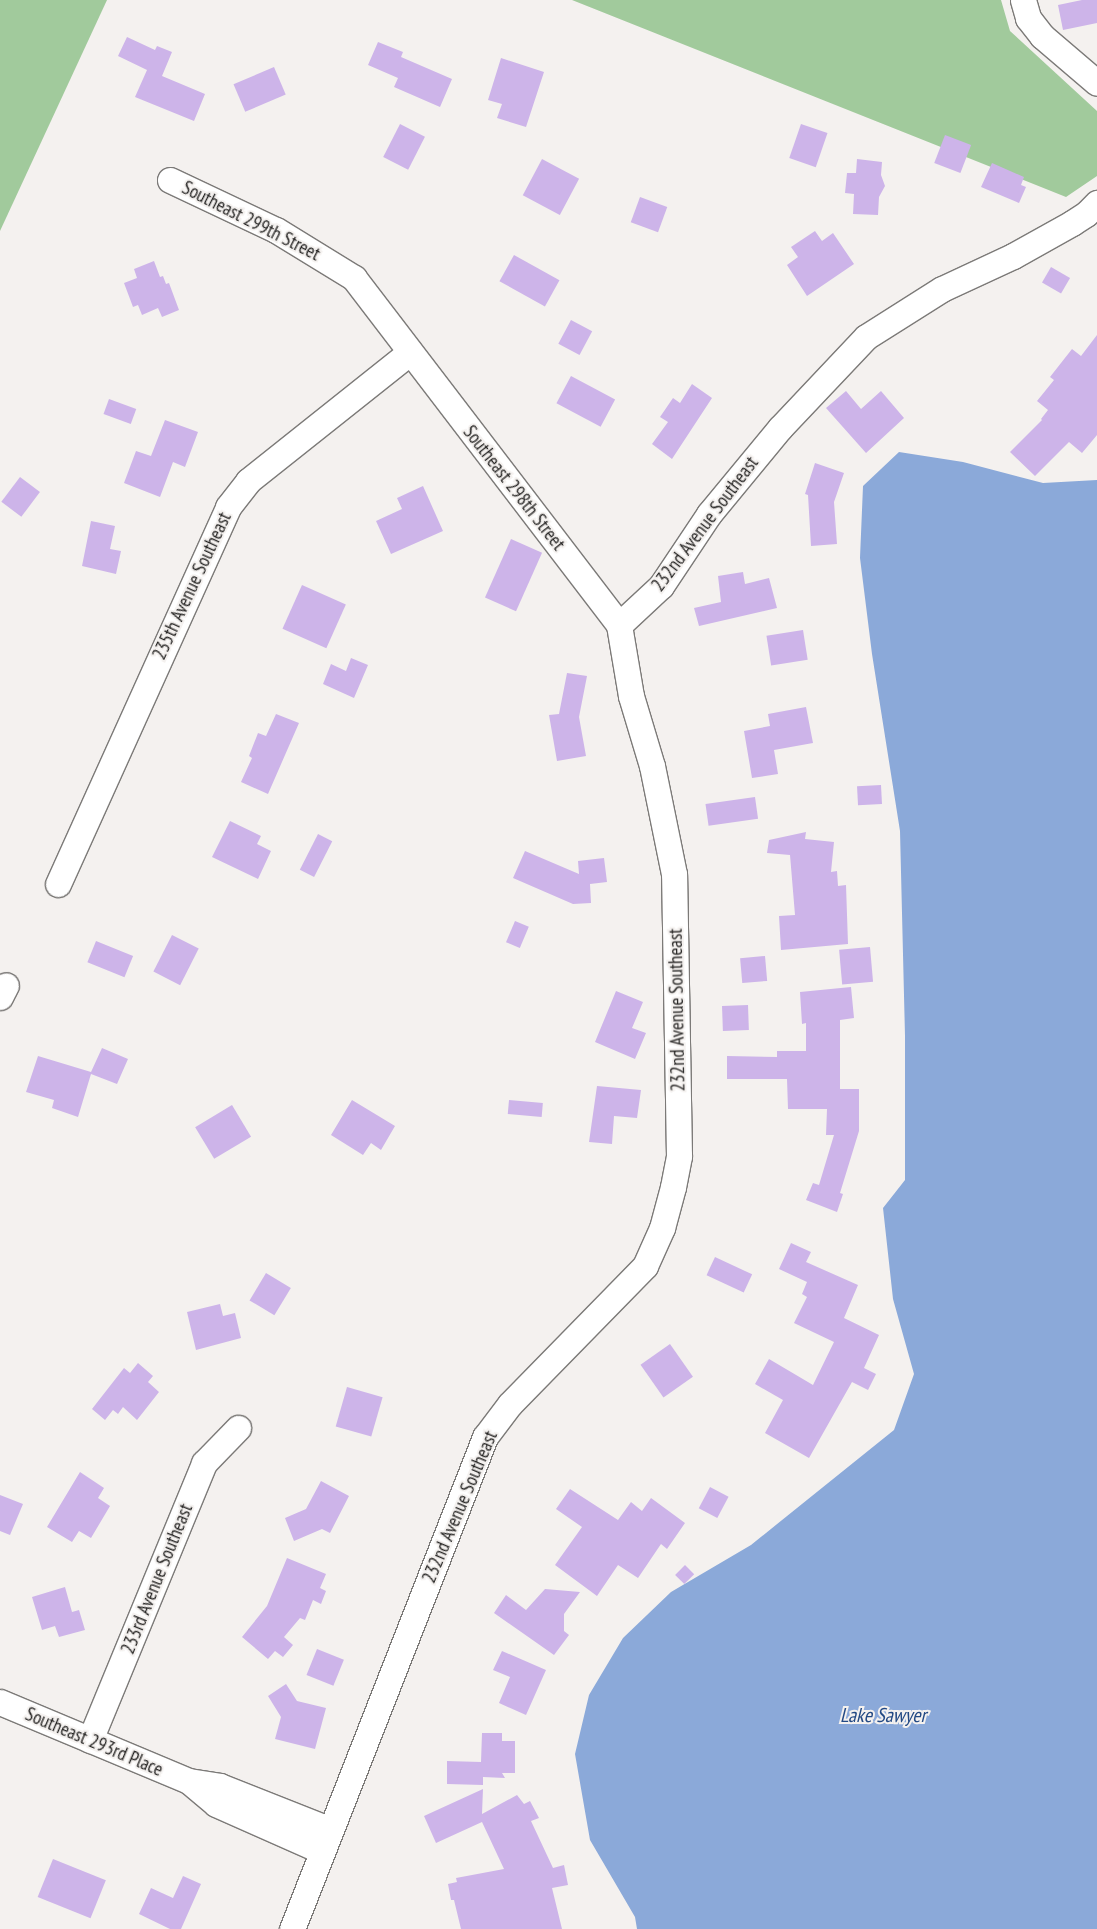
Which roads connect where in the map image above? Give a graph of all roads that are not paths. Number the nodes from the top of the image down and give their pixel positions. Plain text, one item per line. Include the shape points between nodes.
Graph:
1 (1023, 0) edge
2 (1097, 83) edge
3 (170, 180) dead end
4 (1092, 209) edge
5 (410, 352) junction
6 (619, 625) junction
7 (58, 884) dead end
8 (238, 1428) dead end
9 (0, 1702) edge
10 (90, 1740) junction
11 (326, 1841) junction
12 (292, 1929) edge

1 - 2 street via 1028,18 1042,36
3 - 5 street, Southeast 299th Street via 276,230 354,278
4 - 6 street, 232nd Avenue Southeast via 1013,256 942,289 866,337 780,428 709,514 661,586
5 - 6 street, Southeast 298th Street
5 - 7 street, 235th Avenue Southeast via 248,480 228,506
6 - 11 street, 232nd Avenue Southeast via 631,696 652,766 674,874 679,1156 673,1187 662,1228 645,1266 510,1404 485,1437
8 - 10 street, 233rd Avenue Southeast via 204,1463
9 - 10 street, Southeast 293rd Place
10 - 11 street, Southeast 293rd Place via 189,1782 220,1786
11 - 12 street, 232nd Avenue Southeast

